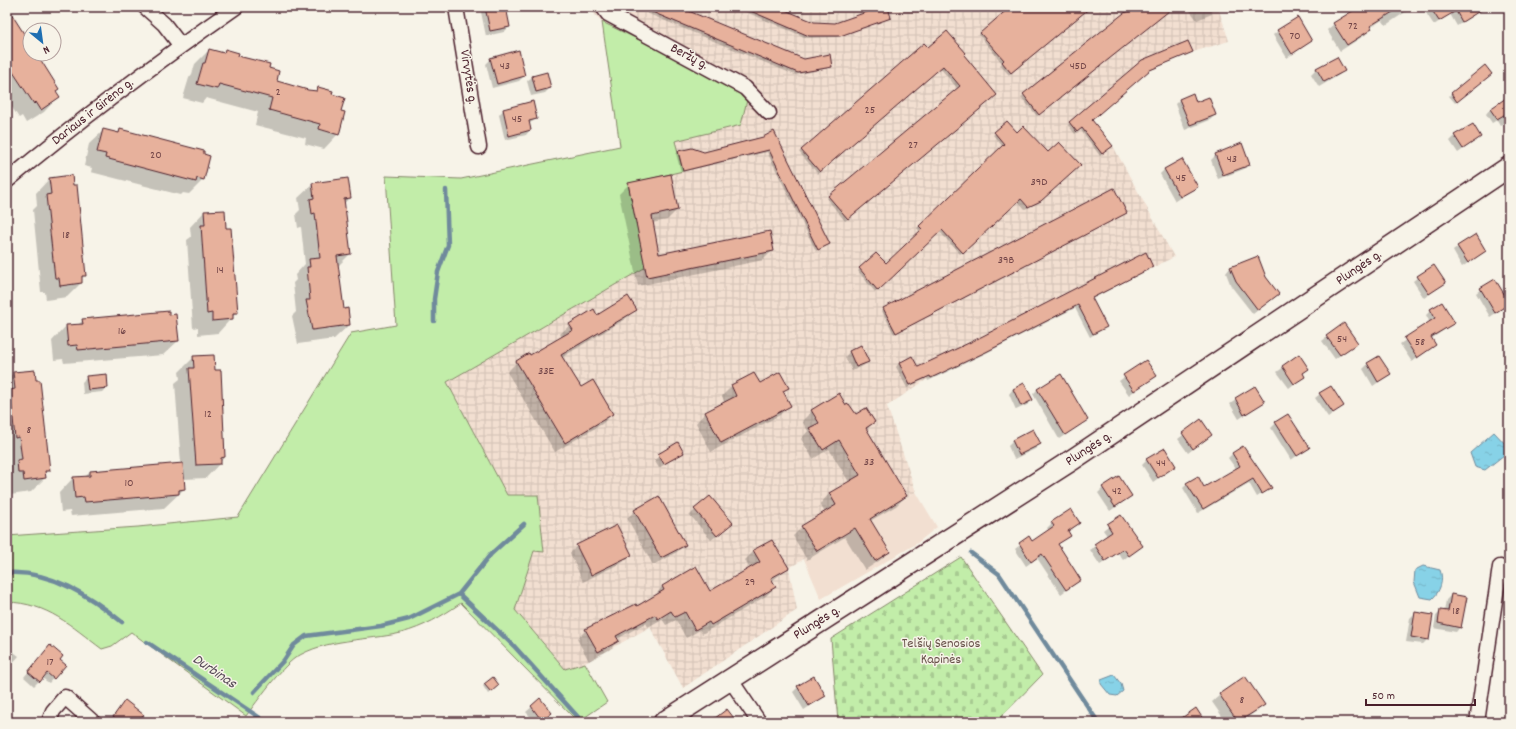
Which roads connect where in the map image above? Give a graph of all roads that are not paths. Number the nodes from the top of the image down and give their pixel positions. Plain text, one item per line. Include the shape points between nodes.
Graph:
1 (145, 7) edge
2 (236, 7) edge
3 (456, 7) edge
4 (603, 7) edge
5 (181, 46) junction
6 (769, 113) dead end
7 (479, 147) dead end
8 (1509, 167) edge
9 (7, 181) edge
10 (1500, 566) dead end
11 (730, 679) junction
12 (49, 722) edge
13 (93, 722) edge
14 (664, 722) edge
15 (759, 722) edge
16 (1477, 722) edge

1 - 5 street via 164,24
2 - 5 street
3 - 7 street, Virvytės g.
4 - 6 street, Beržų g. via 608,14 745,88
5 - 9 street, Dariaus ir Girėno g. via 65,133
8 - 11 main road, Plungės g. via 1072,460
10 - 16 street
11 - 14 main road, Plungės g.
11 - 15 street
12 - 13 street via 53,711 65,697

